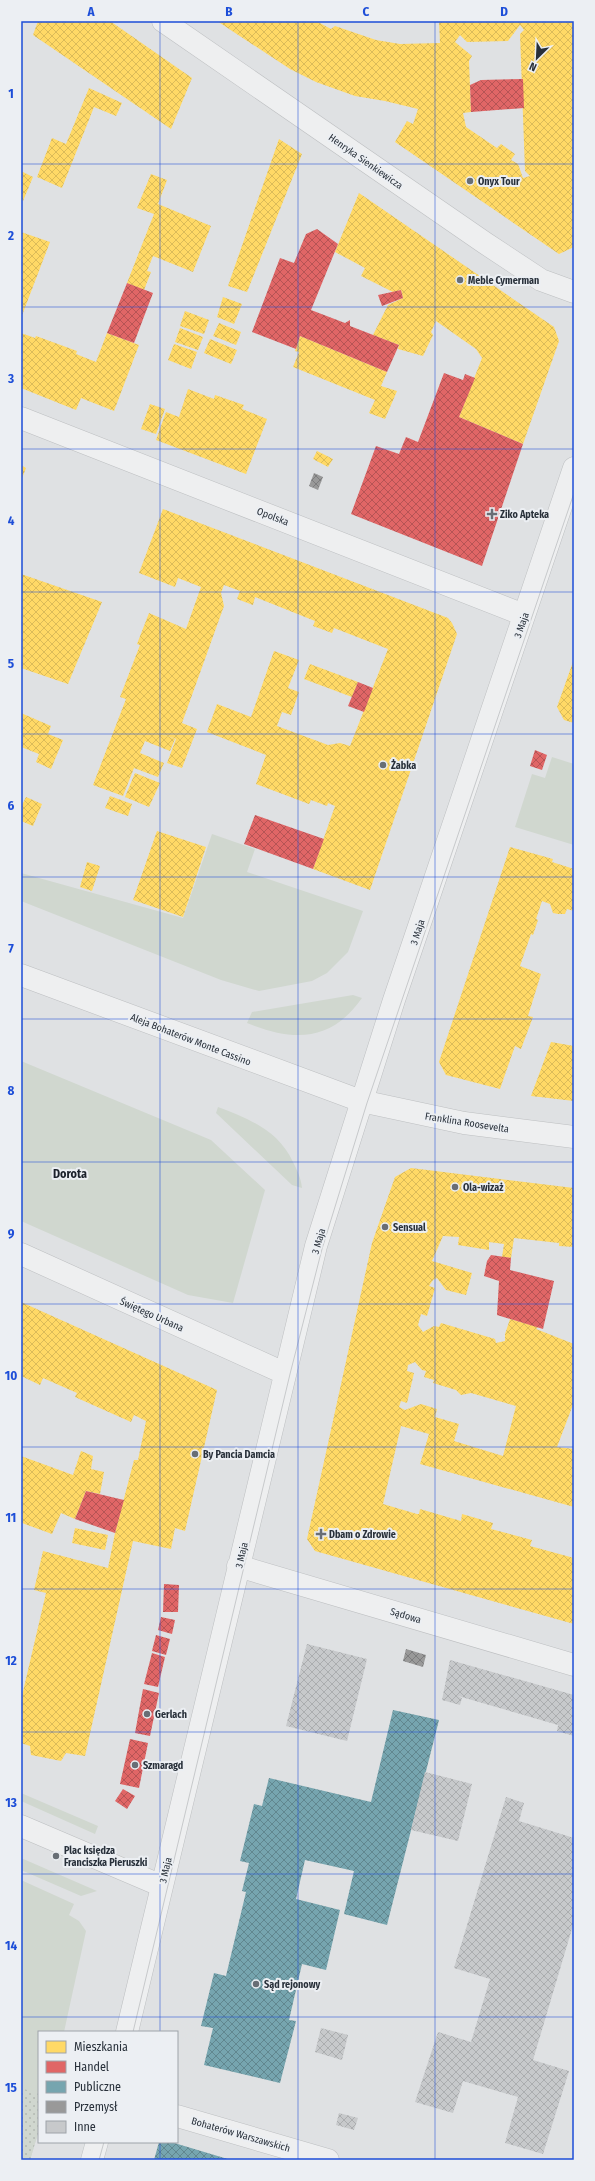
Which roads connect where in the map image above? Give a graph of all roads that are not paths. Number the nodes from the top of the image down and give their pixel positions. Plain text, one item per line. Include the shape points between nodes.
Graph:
1 (163, 21) edge
2 (574, 292) edge
3 (21, 418) edge
4 (574, 468) edge
5 (524, 614) junction
6 (21, 975) edge
7 (361, 1101) junction
8 (574, 1137) edge
9 (21, 1254) edge
10 (284, 1373) junction
11 (238, 1566) junction
12 (574, 1665) edge
13 (21, 1826) edge
14 (162, 1886) junction
15 (127, 2031) edge
16 (178, 2116) edge
17 (97, 2143) edge
18 (92, 2160) edge
19 (328, 2160) edge

1 - 2 street, Henryka Sienkiewicza via 497,251 541,280
3 - 5 street, Opolska
4 - 5 street, 3 Maja
5 - 7 street, 3 Maja
6 - 7 street, Aleja Bohaterów Monte Cassino
7 - 8 street, Franklina Roosevelta via 464,1123
7 - 10 street, 3 Maja via 316,1246
9 - 10 street, Świętego Urbana
10 - 11 street, 3 Maja
11 - 12 street, Sądowa
11 - 14 street, 3 Maja
13 - 14 street
14 - 15 street, 3 Maja
16 - 19 street, Bohaterów Warszawskich
17 - 18 street

